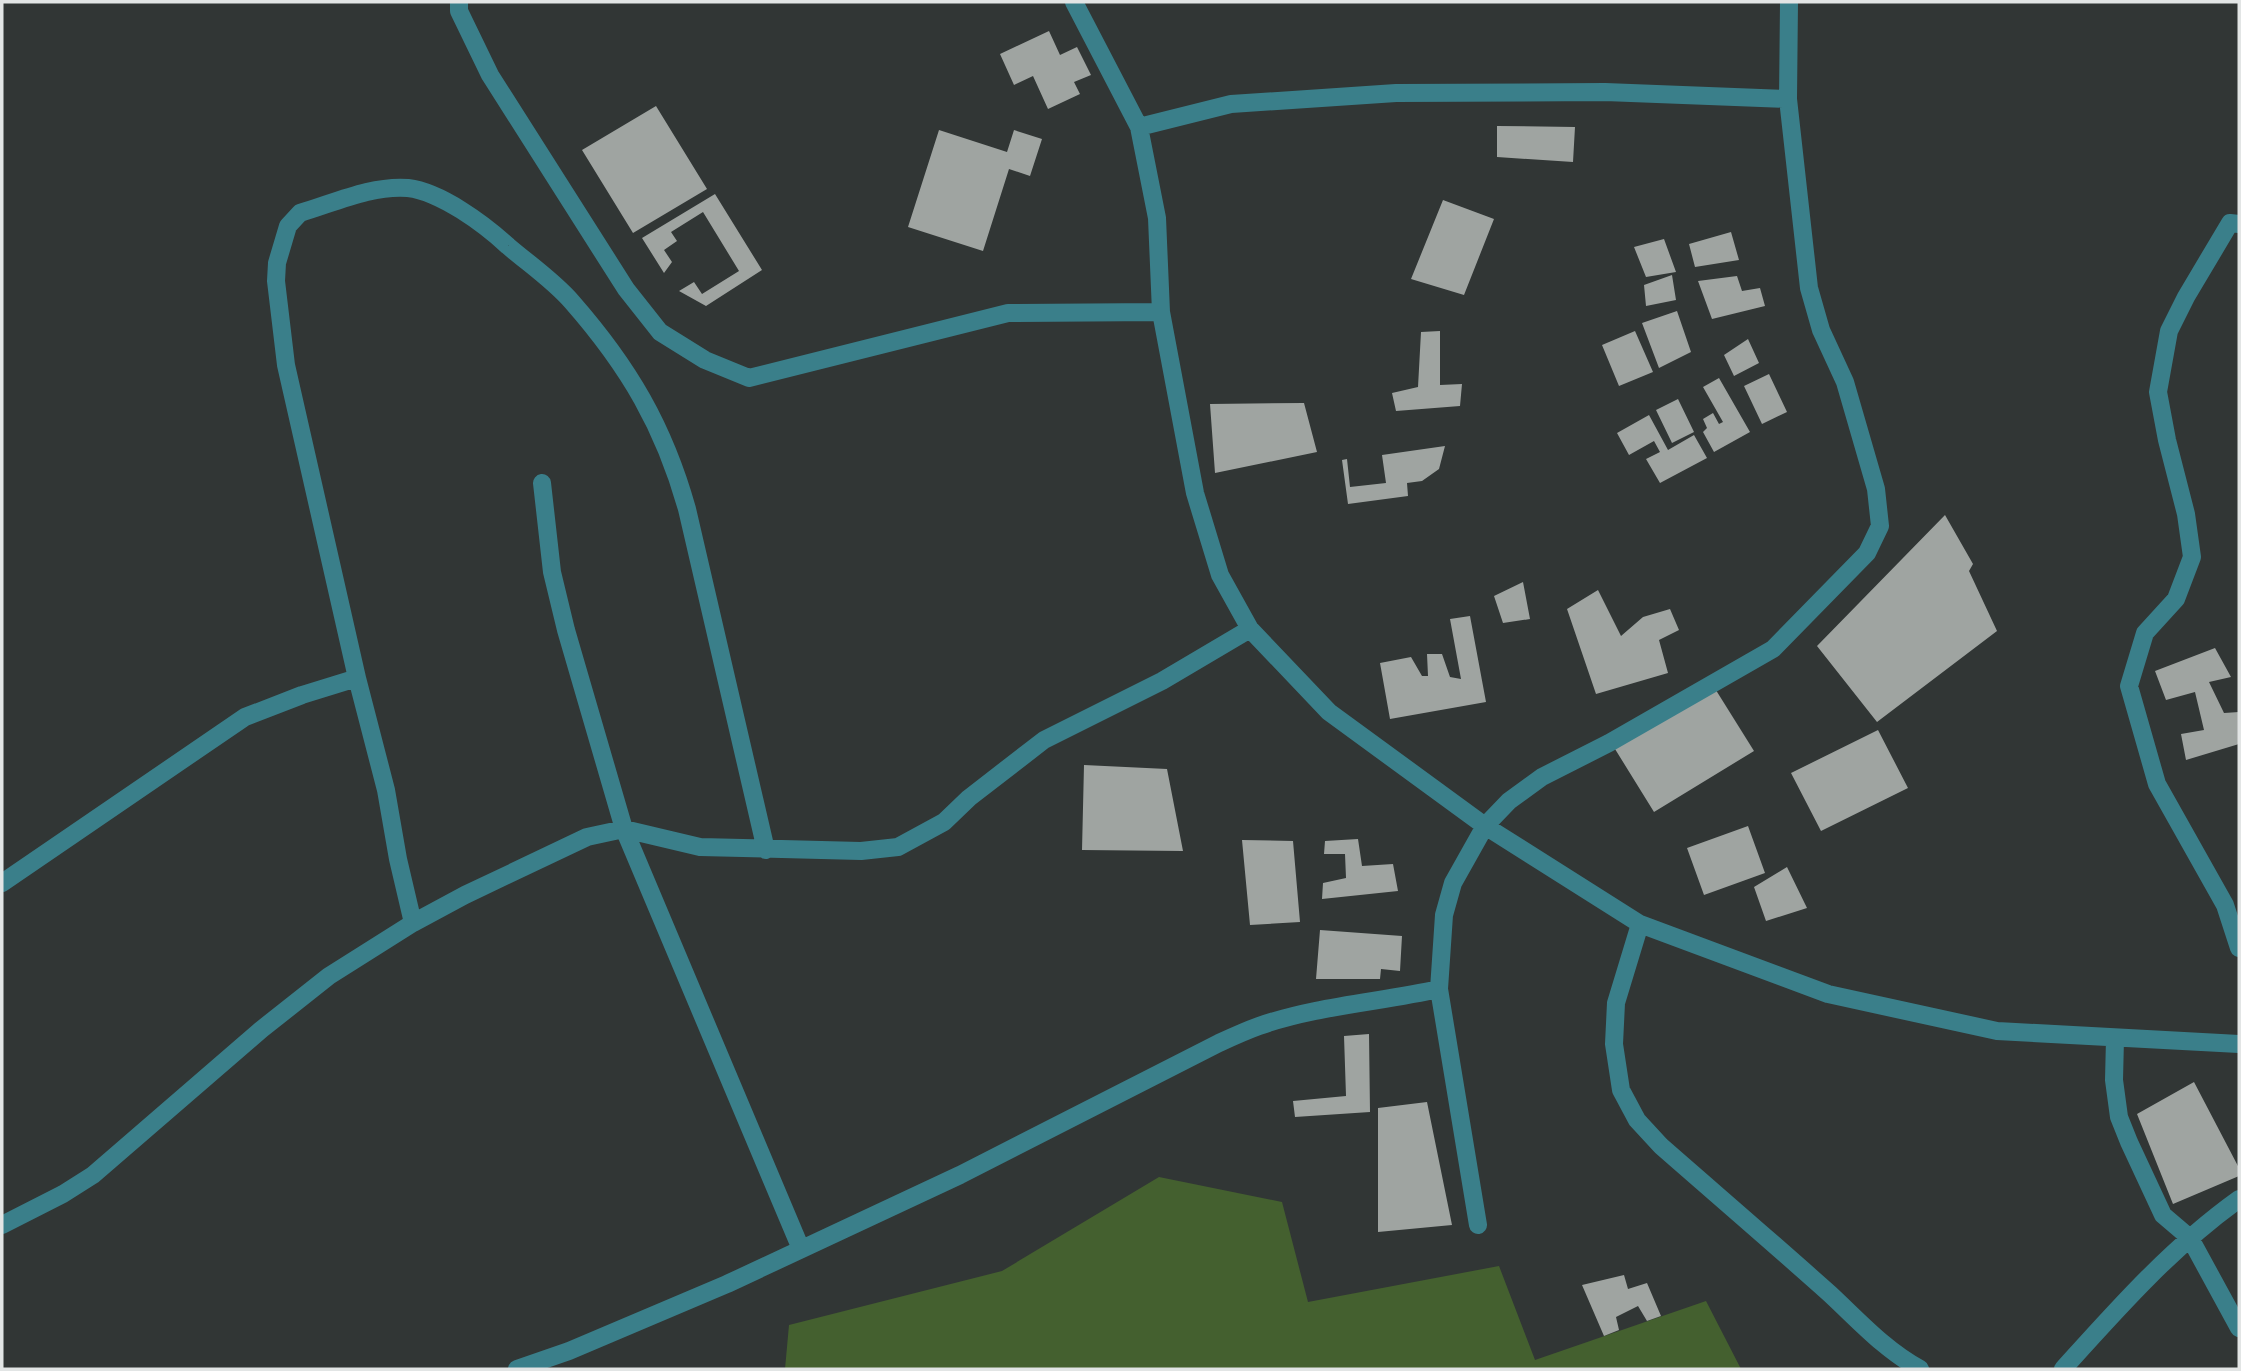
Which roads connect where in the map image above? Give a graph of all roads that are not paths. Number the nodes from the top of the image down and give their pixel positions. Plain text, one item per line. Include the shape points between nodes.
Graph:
1 (459, 2) edge
2 (1074, 2) edge
3 (1789, 2) edge
4 (1788, 99) junction
5 (1139, 127) junction
6 (2239, 224) edge
7 (1161, 312) junction
8 (542, 483) dead end
9 (1250, 629) junction
10 (357, 678) junction
11 (1485, 826) junction
12 (624, 829) junction
13 (766, 850) junction
14 (2, 883) edge
15 (2232, 902) edge
16 (413, 923) junction
17 (1640, 924) junction
18 (2239, 948) edge
19 (1439, 989) junction
20 (2115, 1039) junction
21 (2239, 1044) edge
22 (2239, 1199) edge
23 (2, 1225) edge
24 (1478, 1225) dead end
25 (2190, 1238) junction
26 (801, 1249) junction
27 (2239, 1328) edge
28 (517, 1369) edge
29 (1920, 1369) edge
30 (2063, 1369) edge

1 - 7 street via 459,11 491,75 626,289 660,332 705,360 749,378 1008,313
2 - 5 street
3 - 4 street
4 - 5 street via 1605,92 1396,93 1231,104
4 - 11 street via 1809,288 1821,330 1845,382 1876,489 1880,526 1867,553 1773,649 1542,777 1508,801
5 - 7 street via 1157,218
6 - 15 street via 2230,223 2169,331 2158,392 2192,557 2176,599 2145,633 2129,686 2157,784
7 - 9 street via 1195,493 1220,575
8 - 12 street via 552,572
9 - 11 street via 1329,712
9 - 13 street via 1162,681 1044,740 944,822 898,847
10 - 13 street via 286,365 277,263 288,226 300,213 376,190 409,188 444,200 485,226 571,300 621,364 656,422 687,509
10 - 14 street via 245,717
10 - 16 street
11 - 17 street
11 - 19 street via 1453,883 1447,904
12 - 13 street via 700,847
12 - 16 street via 587,837
12 - 26 street
15 - 18 street
16 - 23 street via 329,976 93,1175
17 - 20 street via 1828,994 1997,1031
17 - 29 street via 1616,1003 1614,1044 1621,1090 1637,1120 1876,1338
19 - 24 street
19 - 26 street via 1261,1026 1219,1043 960,1175
20 - 21 street
20 - 25 street via 2119,1117 2163,1216
22 - 25 street
25 - 27 street
25 - 30 street
26 - 28 street via 569,1351

